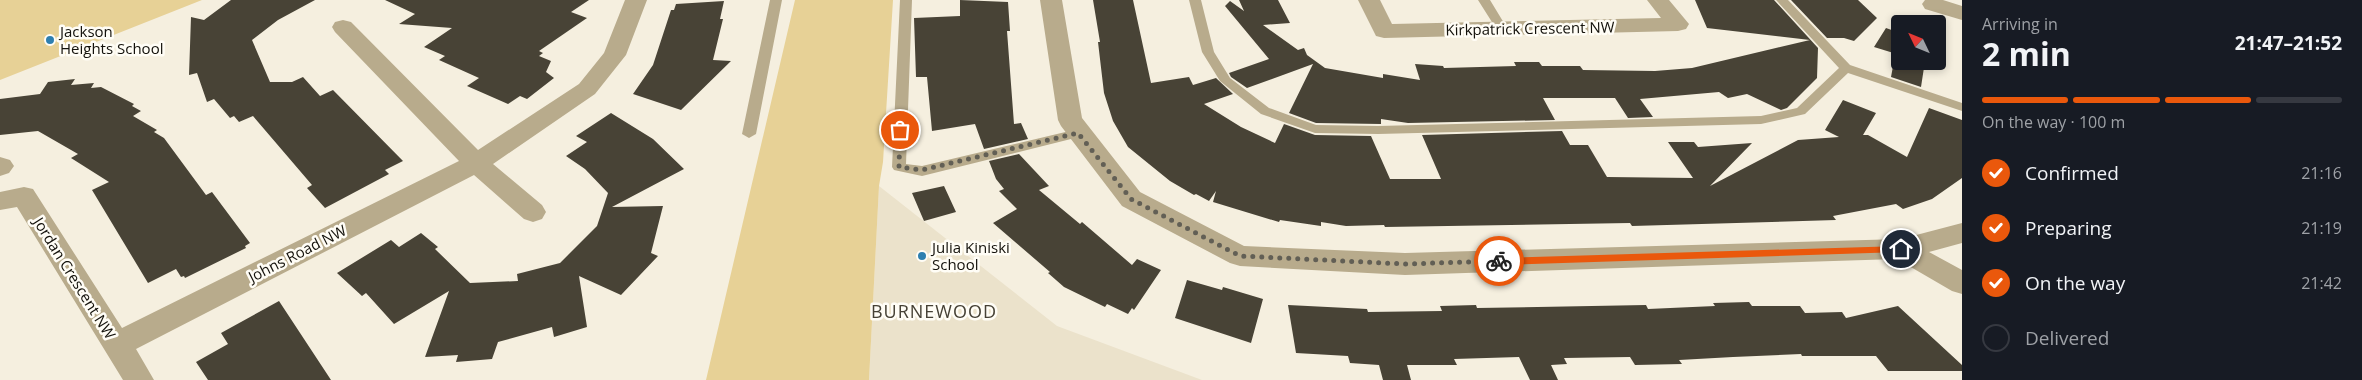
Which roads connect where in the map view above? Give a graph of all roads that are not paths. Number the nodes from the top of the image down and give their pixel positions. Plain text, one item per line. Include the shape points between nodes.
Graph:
1 (636, 0) edge
2 (776, 0) edge
3 (906, 0) edge
4 (1051, 0) edge
5 (1195, 0) edge
6 (1369, 0) edge
7 (1484, 0) edge
8 (1658, 0) edge
9 (1782, 0) edge
10 (1933, 4) dead end
11 (1962, 13) edge
12 (343, 27) dead end
13 (1501, 28) junction
14 (1846, 68) junction
15 (1962, 107) edge
16 (1078, 133) junction
17 (749, 134) dead end
18 (476, 163) junction
19 (0, 201) edge
20 (533, 212) dead end
21 (1962, 232) edge
22 (1901, 249) junction
23 (1962, 283) edge
24 (117, 344) junction
25 (140, 380) edge

1 - 18 street, Johns Road NW via 615,54 587,90
2 - 17 lane
3 - 16 lane via 899,167 922,170
4 - 16 street via 1070,120
5 - 14 lane via 1208,52 1226,81 1265,111 1315,129 1761,120 1801,111
6 - 13 street, Kirkpatrick Crescent NW via 1384,31
7 - 13 lane
8 - 13 street, Kirkpatrick Crescent NW via 1678,24
9 - 14 lane
10 - 11 street
12 - 18 street
14 - 15 lane
16 - 22 street via 1131,199 1240,256 1405,264
18 - 20 street
18 - 24 street, Johns Road NW
19 - 24 street, Jordan Crescent NW via 24,196
21 - 22 street
22 - 23 street
24 - 25 street, Jordan Crescent NW

